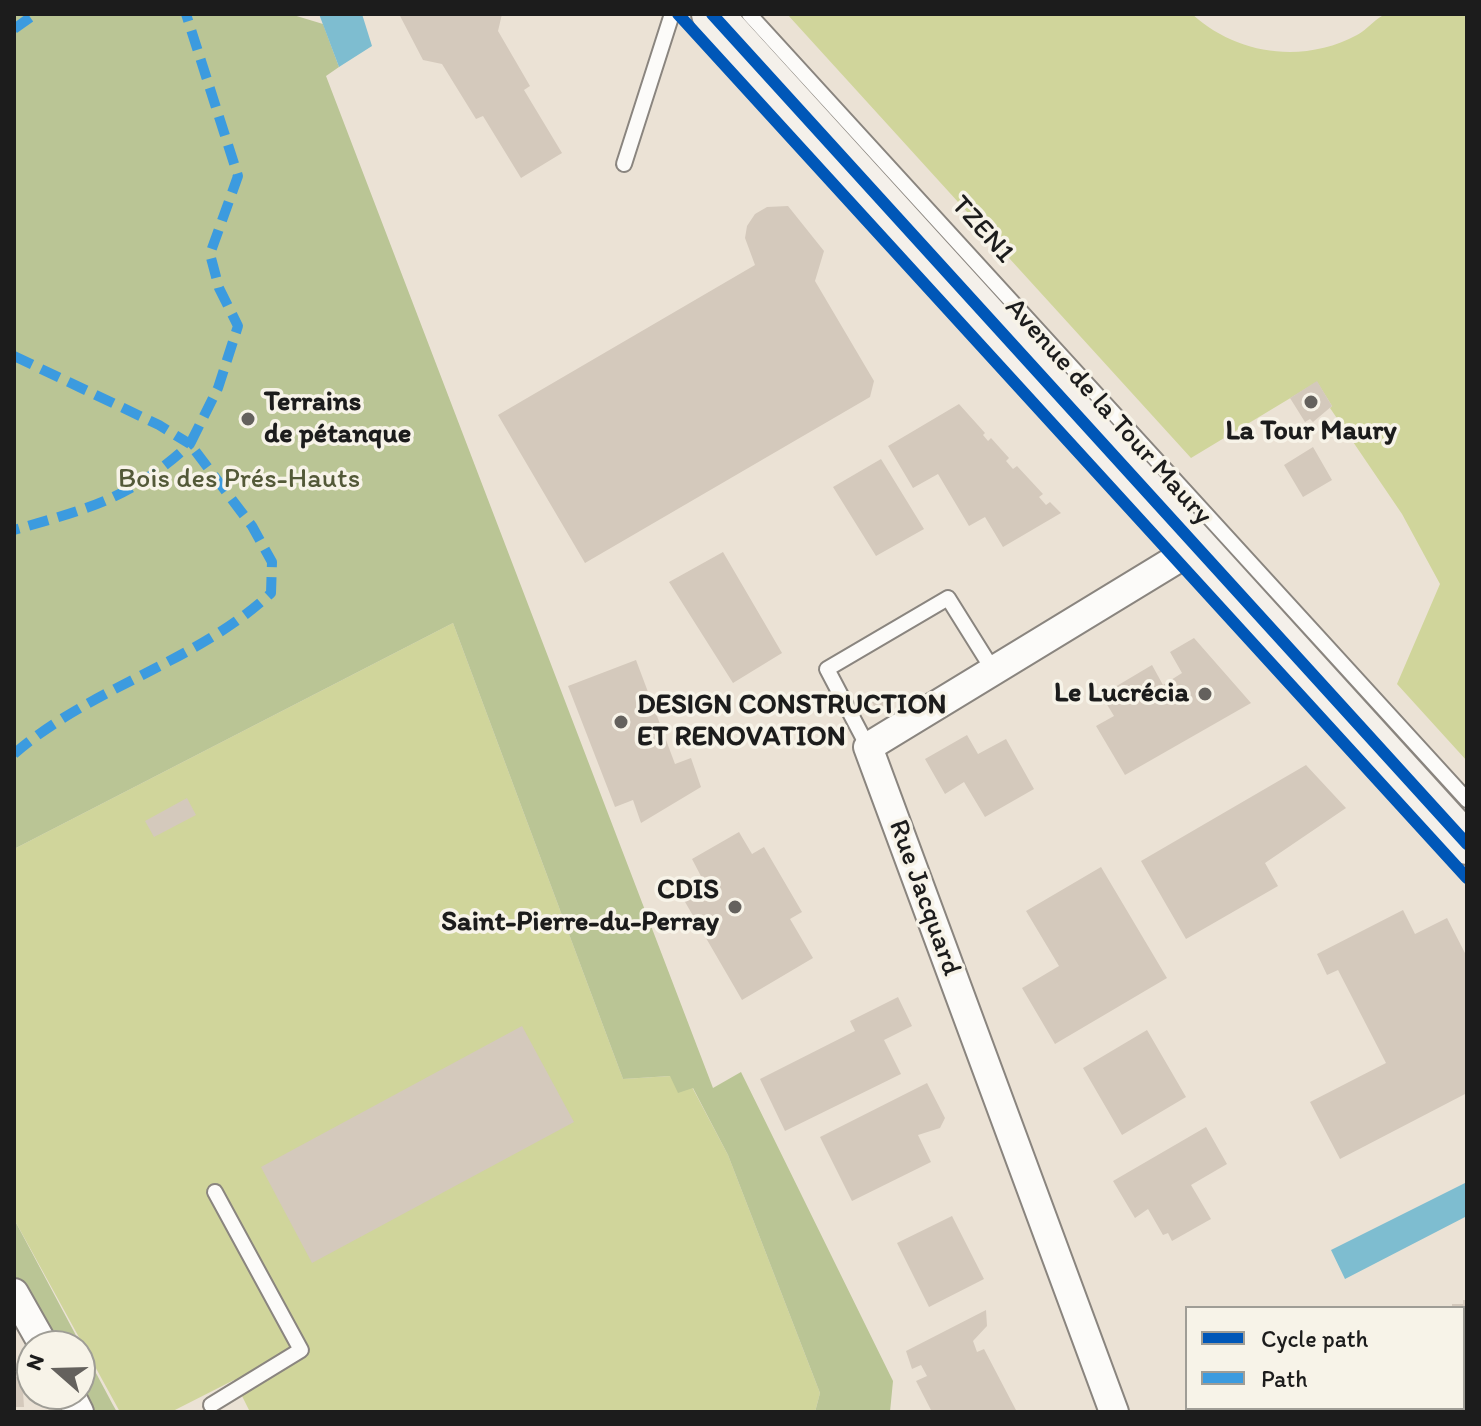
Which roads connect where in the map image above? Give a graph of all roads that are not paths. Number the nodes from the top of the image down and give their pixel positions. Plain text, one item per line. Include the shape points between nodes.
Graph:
1 (672, 14) edge
2 (712, 14) edge
3 (749, 14) edge
4 (624, 164) dead end
5 (1198, 546) junction
6 (993, 670) junction
7 (868, 747) junction
8 (1467, 800) edge
9 (1467, 844) edge
10 (215, 1192) dead end
11 (14, 1293) edge
12 (35, 1330) edge
13 (211, 1405) dead end
14 (1114, 1412) edge

1 - 4 lane
2 - 5 street, Avenue de la Tour Maury
3 - 8 lane, TZEN1
5 - 6 street
5 - 9 street, Avenue de la Tour Maury
6 - 7 street
6 - 7 lane via 948,598 827,669
7 - 14 street, Rue Jacquard
10 - 13 lane via 301,1350
11 - 12 street

